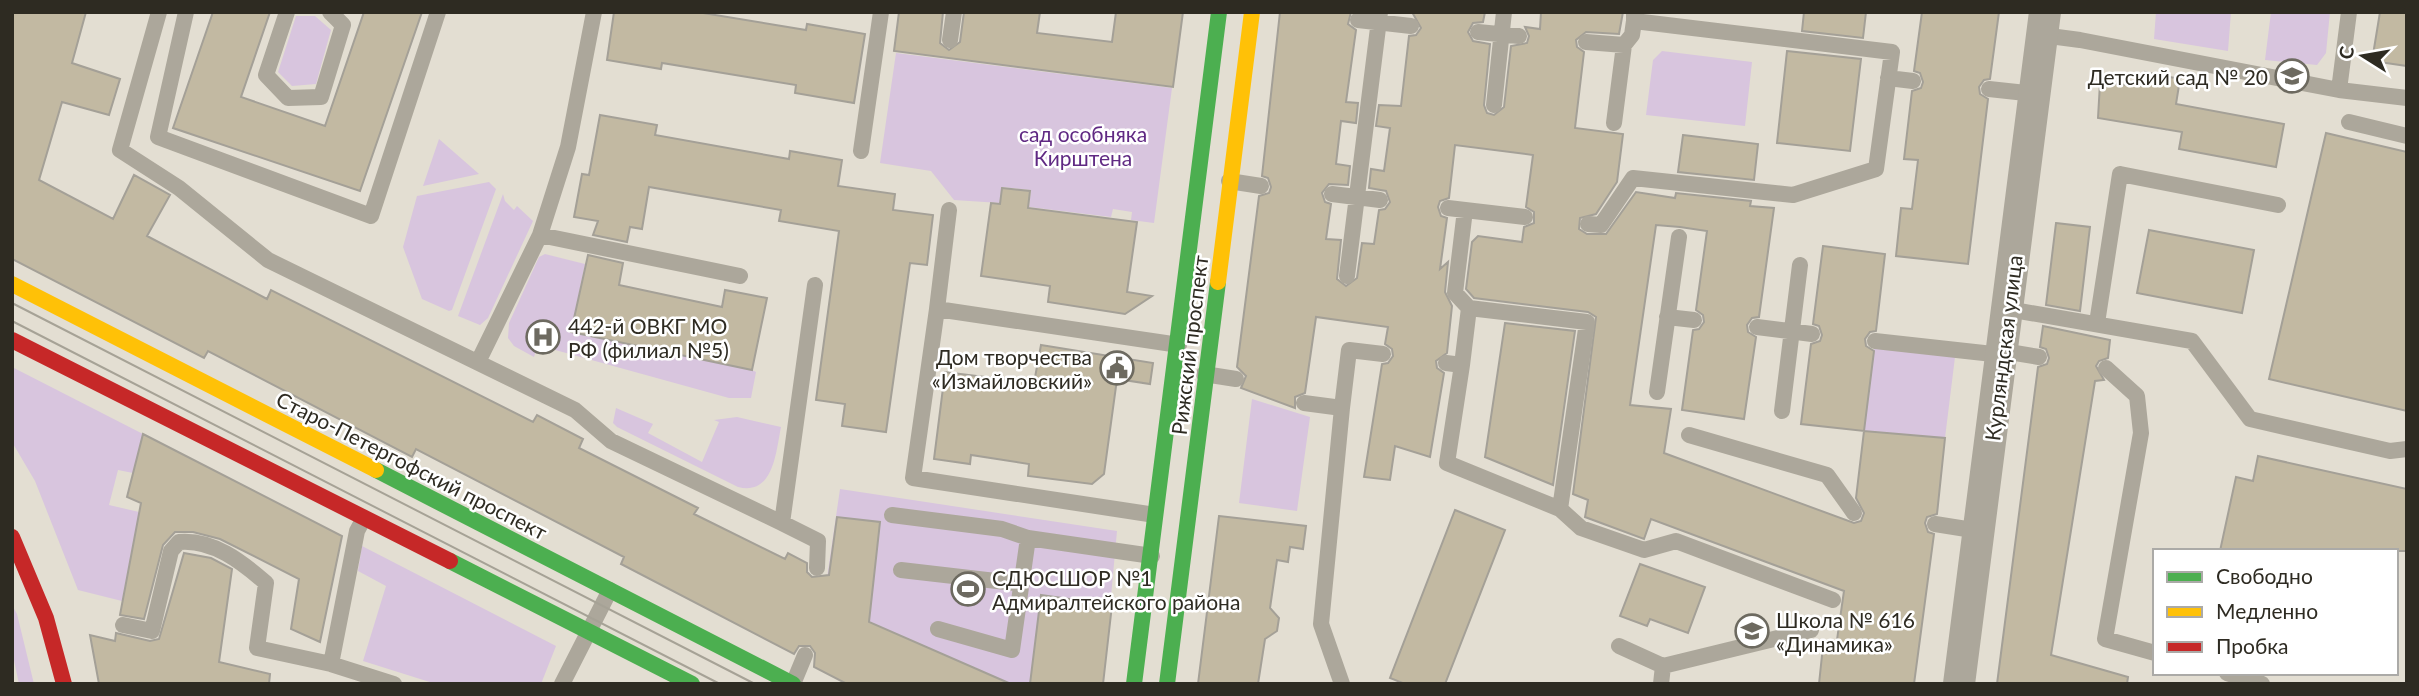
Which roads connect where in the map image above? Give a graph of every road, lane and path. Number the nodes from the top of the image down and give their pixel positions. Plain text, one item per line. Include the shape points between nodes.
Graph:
1 (159, 12) edge
2 (186, 12) edge
3 (287, 12) edge
4 (330, 12) edge
5 (438, 12) edge
6 (594, 12) edge
7 (881, 12) edge
8 (954, 12) edge
9 (1220, 12) edge
10 (1252, 12) edge
11 (1504, 12) edge
12 (2349, 12) edge
13 (1634, 16) edge
14 (1380, 17) edge
15 (1358, 20) dead end
16 (2044, 24) edge
17 (1411, 26) dead end
18 (1478, 32) dead end
19 (1502, 35) junction
20 (1519, 36) dead end
21 (950, 40) dead end
22 (1586, 42) dead end
23 (1624, 45) junction
24 (1888, 78) junction
25 (1913, 81) dead end
26 (1989, 89) dead end
27 (2339, 90) junction
28 (2035, 94) junction
29 (2407, 98) edge
30 (1494, 105) dead end
31 (2349, 122) dead end
32 (1614, 123) dead end
33 (2407, 136) edge
34 (861, 151) dead end
35 (1198, 177) junction
36 (1231, 181) junction
37 (1261, 186) dead end
38 (1332, 194) dead end
39 (1357, 197) junction
40 (1380, 200) dead end
41 (2278, 205) dead end
42 (1448, 208) dead end
43 (949, 210) dead end
44 (1465, 210) junction
45 (1525, 217) dead end
46 (1588, 223) dead end
47 (540, 235) junction
48 (1679, 237) dead end
49 (1800, 265) dead end
50 (740, 276) dead end
51 (1348, 276) dead end
52 (12, 284) edge
53 (815, 285) dead end
54 (1469, 308) junction
55 (937, 309) junction
56 (2008, 309) junction
57 (1667, 317) junction
58 (1694, 320) dead end
59 (2097, 323) junction
60 (1757, 327) dead end
61 (1792, 331) junction
62 (1812, 334) dead end
63 (12, 340) edge
64 (1875, 341) dead end
65 (1178, 345) junction
66 (1210, 349) junction
67 (2002, 353) junction
68 (1383, 354) dead end
69 (2039, 356) dead end
70 (478, 362) junction
71 (1446, 363) dead end
72 (1462, 365) junction
73 (2106, 368) dead end
74 (1174, 370) junction
75 (1206, 375) junction
76 (1236, 379) dead end
77 (1657, 392) dead end
78 (1304, 403) dead end
79 (1342, 408) junction
80 (1782, 411) dead end
81 (1689, 435) dead end
82 (2407, 449) edge
83 (1560, 509) junction
84 (1854, 513) dead end
85 (892, 515) dead end
86 (1155, 515) junction
87 (364, 518) junction
88 (1188, 519) junction
89 (782, 523) junction
90 (1936, 524) dead end
91 (1979, 531) junction
92 (12, 537) edge
93 (1028, 538) junction
94 (1150, 556) junction
95 (1183, 560) junction
96 (817, 568) dead end
97 (901, 570) dead end
98 (1022, 584) junction
99 (610, 590) junction
100 (1833, 600) dead end
101 (123, 625) dead end
102 (938, 629) dead end
103 (1811, 630) dead end
104 (589, 632) junction
105 (1619, 646) dead end
106 (2153, 652) edge
107 (805, 655) dead end
108 (331, 664) junction
109 (1663, 666) junction
110 (2233, 675) edge
111 (64, 684) edge
112 (394, 684) edge
113 (562, 684) edge
114 (692, 684) edge
115 (793, 684) edge
116 (1134, 684) edge
117 (1167, 684) edge
118 (1342, 684) edge
119 (1661, 684) edge
120 (1959, 684) edge
121 (2262, 684) edge

1 - 70 lane via 120,150 179,188 268,260
2 - 5 lane via 158,137 371,216
3 - 4 lane via 266,75 288,98 321,97 343,25
6 - 47 lane via 568,147
7 - 34 lane
8 - 21 lane
9 - 35 main road, Рижский проспект
10 - 36 main road, Рижский проспект
11 - 19 lane
12 - 27 lane
13 - 23 lane via 1632,35
13 - 24 lane via 1892,52
14 - 15 lane
14 - 17 lane
14 - 39 lane
16 - 27 lane via 2080,40
16 - 28 street, Курляндская улица
18 - 19 lane
19 - 20 lane
19 - 30 lane
22 - 23 lane
23 - 32 lane
24 - 25 lane
24 - 46 lane via 1877,169 1793,195 1633,178 1601,225
26 - 28 lane
27 - 29 lane
28 - 56 street, Курляндская улица
31 - 33 lane
35 - 36 lane
35 - 65 main road, Рижский проспект
36 - 37 lane
36 - 66 main road, Рижский проспект
38 - 39 lane
39 - 40 lane
39 - 51 lane
41 - 59 lane via 2120,174
42 - 44 lane
43 - 55 lane
44 - 45 lane
44 - 54 lane via 1455,293
47 - 50 lane
47 - 70 lane
48 - 57 lane
49 - 61 lane
52 - 99 main road, Старо-Петергофский проспект
53 - 89 lane
54 - 72 lane
54 - 83 lane via 1587,322
55 - 65 lane
55 - 86 lane via 913,478
56 - 59 lane
56 - 67 street, Курляндская улица
57 - 58 lane
57 - 77 lane
59 - 82 lane via 2192,341 2250,419 2390,451
60 - 61 lane
61 - 62 lane
61 - 80 lane
63 - 87 main road
64 - 67 lane
65 - 66 lane
65 - 74 main road, Рижский проспект
66 - 75 main road, Рижский проспект
67 - 69 lane
67 - 91 street, Курляндская улица
68 - 79 lane via 1349,350
70 - 89 lane via 575,410 611,441
71 - 72 lane
72 - 83 lane via 1447,463
73 - 106 lane via 2137,396 2141,433 2105,639
74 - 75 lane
74 - 86 main road, Рижский проспект
75 - 76 lane
75 - 88 main road, Рижский проспект
78 - 79 lane
79 - 118 lane via 1321,624
81 - 84 lane via 1827,475
83 - 100 lane via 1581,528 1644,550 1676,541
85 - 93 lane via 1002,529
86 - 88 lane
86 - 94 main road, Рижский проспект
87 - 104 main road
87 - 108 lane via 357,531
88 - 95 main road, Рижский проспект
89 - 96 lane via 818,541
90 - 91 lane
91 - 120 street, Курляндская улица
92 - 111 main road via 46,618
93 - 94 lane
93 - 98 lane
94 - 95 lane
94 - 116 main road, Рижский проспект
95 - 117 main road, Рижский проспект
97 - 98 lane
98 - 102 lane via 1012,650
99 - 104 lane
99 - 115 main road, Старо-Петергофский проспект
101 - 108 lane via 152,631 171,551 179,542 191,541 236,557 266,583 257,648
103 - 109 lane
104 - 113 lane
104 - 114 main road
105 - 109 lane
107 - 115 lane
108 - 112 lane
109 - 119 lane
110 - 121 lane

